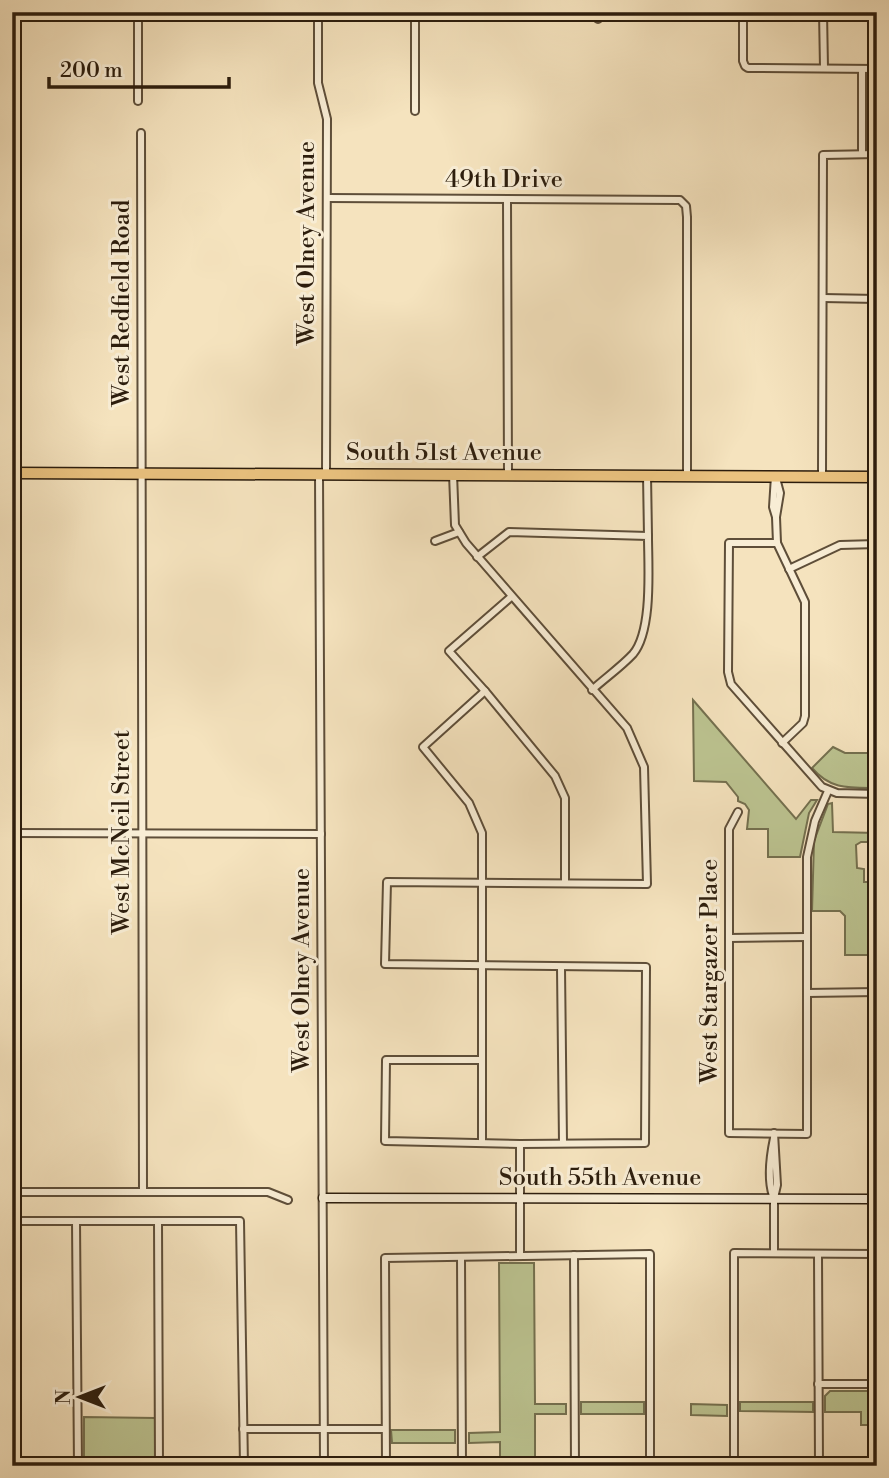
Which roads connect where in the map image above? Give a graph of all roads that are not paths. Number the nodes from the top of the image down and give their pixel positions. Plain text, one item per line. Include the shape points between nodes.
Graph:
1 (138, 12) edge
2 (318, 12) edge
3 (415, 12) edge
4 (743, 12) edge
5 (823, 12) edge
6 (824, 68) junction
7 (862, 68) junction
8 (877, 69) edge
9 (138, 101) dead end
10 (415, 111) dead end
11 (141, 133) dead end
12 (862, 154) junction
13 (877, 154) edge
14 (327, 198) junction
15 (507, 199) junction
16 (823, 299) junction
17 (877, 299) edge
18 (12, 472) edge
19 (142, 473) junction
20 (323, 474) junction
21 (453, 474) junction
22 (508, 474) junction
23 (647, 475) junction
24 (687, 475) junction
25 (775, 476) junction
26 (822, 476) junction
27 (877, 477) edge
28 (459, 532) junction
29 (648, 536) junction
30 (435, 541) dead end
31 (777, 543) junction
32 (877, 544) edge
33 (477, 557) junction
34 (789, 569) junction
35 (512, 597) junction
36 (592, 690) junction
37 (485, 691) junction
38 (782, 743) junction
39 (828, 791) junction
40 (877, 794) edge
41 (738, 811) dead end
42 (12, 833) edge
43 (141, 834) junction
44 (321, 834) junction
45 (482, 883) junction
46 (565, 884) junction
47 (806, 937) junction
48 (729, 938) junction
49 (482, 966) junction
50 (561, 968) junction
51 (877, 992) edge
52 (807, 993) junction
53 (482, 1060) junction
54 (775, 1133) junction
55 (563, 1142) junction
56 (482, 1143) junction
57 (520, 1144) junction
58 (143, 1191) junction
59 (12, 1192) edge
60 (520, 1197) junction
61 (323, 1198) junction
62 (774, 1198) junction
63 (877, 1199) edge
64 (288, 1200) dead end
65 (12, 1221) edge
66 (76, 1221) junction
67 (158, 1221) junction
68 (774, 1253) junction
69 (818, 1254) junction
70 (877, 1254) edge
71 (574, 1255) junction
72 (520, 1256) junction
73 (461, 1257) junction
74 (818, 1384) junction
75 (877, 1384) edge
76 (243, 1429) junction
77 (324, 1429) junction
78 (386, 1429) junction
79 (78, 1466) edge
80 (159, 1466) edge
81 (244, 1466) edge
82 (324, 1466) edge
83 (386, 1466) edge
84 (462, 1466) edge
85 (575, 1466) edge
86 (650, 1466) edge
87 (734, 1466) edge
88 (819, 1466) edge

1 - 9 street
2 - 14 street, West Olney Avenue via 318,83 327,119
3 - 10 street
4 - 6 street via 745,66
5 - 6 street
6 - 7 street
7 - 8 street
7 - 12 street
11 - 19 street, West Redfield Road
12 - 13 street
12 - 16 street via 823,155
14 - 15 street, 49th Drive
14 - 20 street, West Olney Avenue
15 - 22 street
15 - 24 street, 49th Drive via 680,200 686,206
16 - 17 street
16 - 26 street
18 - 19 main road, South 51st Avenue
19 - 20 main road, South 51st Avenue
19 - 43 street, West McNeil Street
20 - 21 main road, South 51st Avenue
20 - 44 street, West Olney Avenue
21 - 22 main road, South 51st Avenue
21 - 28 street
22 - 23 main road, South 51st Avenue
23 - 24 main road, South 51st Avenue
23 - 29 street
24 - 25 main road, South 51st Avenue
25 - 26 main road, South 51st Avenue
25 - 31 street
26 - 27 main road, South 51st Avenue
28 - 30 street
28 - 33 street
29 - 33 street via 509,532
29 - 36 street via 644,628 634,652
31 - 34 street
31 - 38 street via 729,543 728,672 731,684
32 - 34 street via 831,547
33 - 35 street
34 - 38 street via 806,603 805,716
35 - 36 street
35 - 37 street via 449,651
36 - 46 street via 627,729 644,767 647,884
37 - 45 street via 423,747 469,803 482,832
37 - 46 street via 555,776 565,798
38 - 39 street
39 - 40 street
39 - 47 street via 808,844
41 - 48 street, West Stargazer Place via 729,829
42 - 43 street
43 - 44 street
43 - 58 street, West McNeil Street
44 - 61 street, West Olney Avenue
45 - 46 street
45 - 49 street
45 - 49 street via 387,883 386,964
47 - 48 street
47 - 52 street
48 - 54 street, West Stargazer Place via 729,1133
49 - 50 street
49 - 53 street
50 - 55 street
50 - 55 street via 646,967 645,1143
51 - 52 street
52 - 54 street via 807,1134
53 - 56 street
53 - 56 street via 386,1060 385,1140
54 - 62 street via 770,1185
55 - 57 street
56 - 57 street
57 - 60 street
58 - 59 street
58 - 64 street via 268,1192
60 - 61 street, South 55th Avenue
60 - 62 street, South 55th Avenue
60 - 72 street
61 - 77 street, West Olney Avenue
62 - 63 street, South 55th Avenue
62 - 68 street
65 - 66 street
66 - 67 street
66 - 79 street
67 - 76 street via 240,1221
67 - 80 street
68 - 69 street
68 - 87 street via 734,1253
69 - 70 street
69 - 74 street
71 - 72 street
71 - 85 street
71 - 86 street via 650,1254
72 - 73 street
73 - 78 street via 385,1258
73 - 84 street
74 - 75 street
74 - 88 street
76 - 77 street
76 - 81 street
77 - 78 street
77 - 82 street, West Olney Avenue
78 - 83 street

